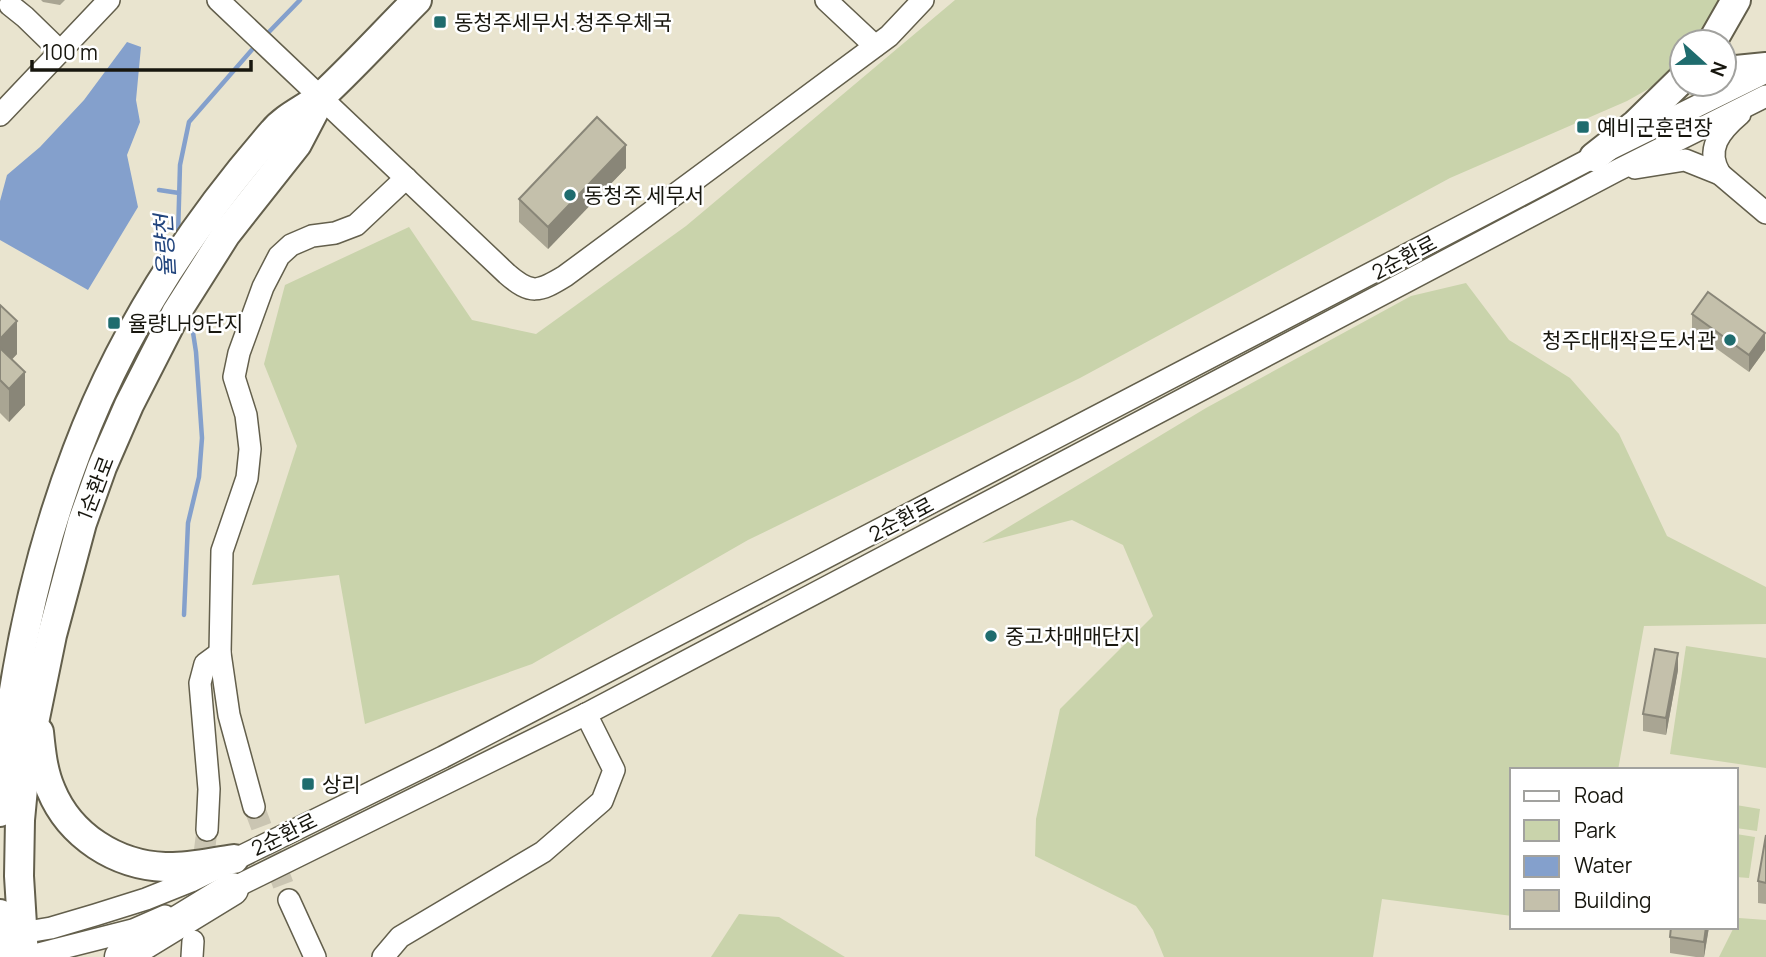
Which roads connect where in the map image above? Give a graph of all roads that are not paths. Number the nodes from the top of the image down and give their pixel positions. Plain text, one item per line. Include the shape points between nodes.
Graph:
1 (109, 0) edge
2 (218, 0) edge
3 (417, 0) edge
4 (826, 0) edge
5 (923, 0) edge
6 (1736, 0) edge
7 (8, 3) edge
8 (1720, 28) edge
9 (875, 46) junction
10 (61, 51) junction
11 (1766, 70) edge
12 (1738, 71) edge
13 (1668, 93) edge
14 (322, 96) junction
15 (1763, 97) edge
16 (0, 115) edge
17 (1605, 164) junction
18 (1720, 174) junction
19 (405, 177) junction
20 (1766, 213) edge
21 (220, 653) junction
22 (37, 702) junction
23 (586, 714) junction
24 (5, 730) edge
25 (254, 807) tunnel mouth
26 (0, 812) edge
27 (207, 830) tunnel mouth
28 (233, 874) junction
29 (289, 900) tunnel mouth
30 (11, 942) edge
31 (121, 957) edge
32 (315, 957) edge
33 (383, 957) edge

1 - 10 street
2 - 14 street
3 - 14 main road, 1순환로
4 - 9 street
5 - 9 street
6 - 8 main road
7 - 10 street
9 - 19 street via 545,288 522,287
10 - 16 street
11 - 12 main road
11 - 17 street, 2순환로
13 - 17 main road
14 - 19 street
14 - 22 main road, 1순환로 via 297,144 226,234 168,328 124,418 82,523
14 - 24 main road, 1순환로 via 275,129 195,231 138,322 101,395 56,511 34,588
15 - 17 street, 2순환로
15 - 18 street via 1726,126 1715,144 1712,161
17 - 18 street via 1685,160
17 - 23 street, 2순환로
17 - 28 street, 2순환로 via 455,750
18 - 20 street
19 - 21 street via 356,225 291,245 279,256 262,287 234,377 250,449 247,478 222,551
21 - 25 street via 229,715
21 - 27 street via 205,664 200,683 209,789
22 - 28 main road via 50,788 67,817 90,841 142,865
22 - 30 main road, 1순환로 via 25,767
23 - 28 street, 2순환로
23 - 33 street via 614,770 602,801 544,852 400,937
24 - 26 main road, 1순환로
28 - 30 street, 2순환로 via 191,881
28 - 30 street, 2순환로 via 133,930
28 - 31 highway
29 - 32 street

